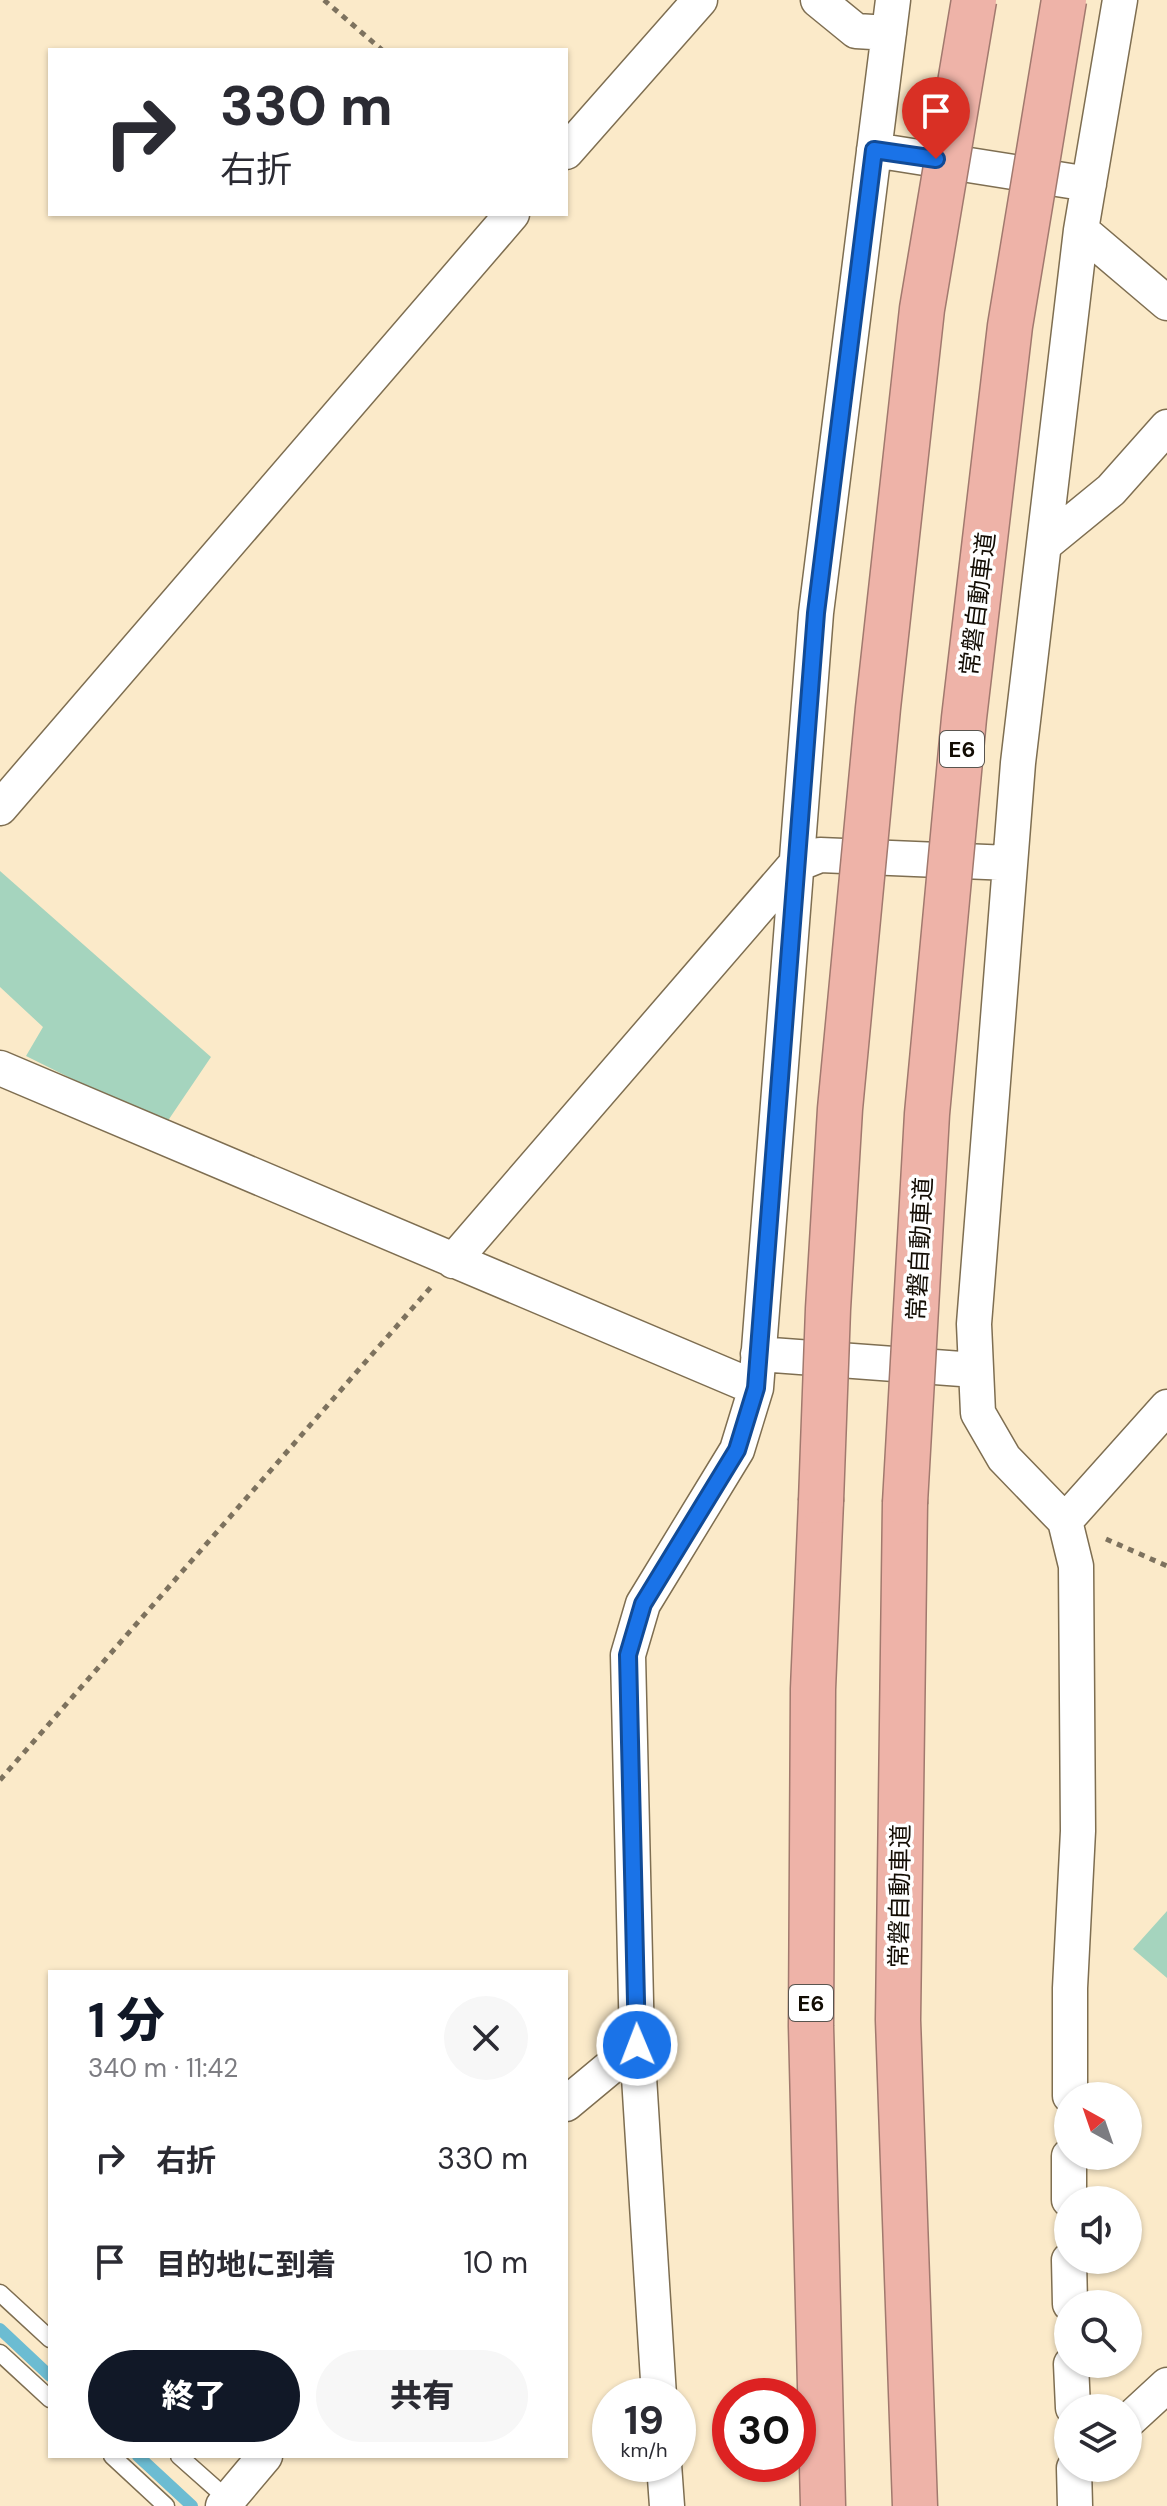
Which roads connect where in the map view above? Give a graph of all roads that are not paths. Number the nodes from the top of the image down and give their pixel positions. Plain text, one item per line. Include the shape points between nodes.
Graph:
1 (700, 0) edge
2 (818, 0) edge
3 (974, 0) edge
4 (1064, 0) edge
5 (1120, 0) edge
6 (891, 16) edge
7 (568, 150) edge
8 (874, 150) junction
9 (1089, 184) junction
10 (510, 216) edge
11 (1081, 230) junction
12 (1167, 303) edge
13 (1167, 427) edge
14 (1045, 544) junction
15 (0, 808) edge
16 (1010, 863) junction
17 (795, 865) junction
18 (0, 1068) edge
19 (453, 1261) junction
20 (758, 1354) junction
21 (975, 1370) junction
22 (756, 1388) junction
23 (1167, 1407) edge
24 (1065, 1521) junction
25 (637, 2045) junction
26 (1070, 2082) edge
27 (568, 2102) edge
28 (0, 2293) edge
29 (48, 2337) edge
30 (0, 2353) edge
31 (658, 2378) edge
32 (1167, 2385) edge
33 (48, 2397) edge
34 (1142, 2408) edge
35 (114, 2458) edge
36 (181, 2458) edge
37 (263, 2458) edge
38 (665, 2482) edge
39 (1074, 2482) edge
40 (228, 2504) edge
41 (166, 2506) edge
42 (667, 2506) edge
43 (823, 2506) edge
44 (915, 2506) edge
45 (1075, 2506) edge

1 - 7 street
2 - 6 street via 856,31
3 - 43 highway, E6, bridge via 922,309 840,1109 813,1689 811,2026
4 - 44 highway, 常磐自動車道 / E6, bridge via 1010,326 964,718 927,1114 905,1503 898,2020
5 - 9 street
6 - 8 street
8 - 9 street
8 - 17 street via 816,613
9 - 11 street
10 - 15 street
11 - 12 street
11 - 14 street
13 - 14 street via 1111,490
14 - 16 street
16 - 17 street via 820,855
16 - 21 street via 974,1324
17 - 19 street
17 - 20 street
18 - 19 street
19 - 22 street
20 - 21 street
20 - 22 street
21 - 24 street via 978,1413 1004,1458
22 - 25 street via 737,1450 643,1604 628,1655
23 - 24 street
24 - 26 street via 1076,1566 1078,1831
25 - 27 street
25 - 31 street
28 - 29 lane
30 - 33 lane
32 - 34 street
35 - 41 lane
36 - 40 lane
37 - 40 street
38 - 42 street
39 - 45 street

